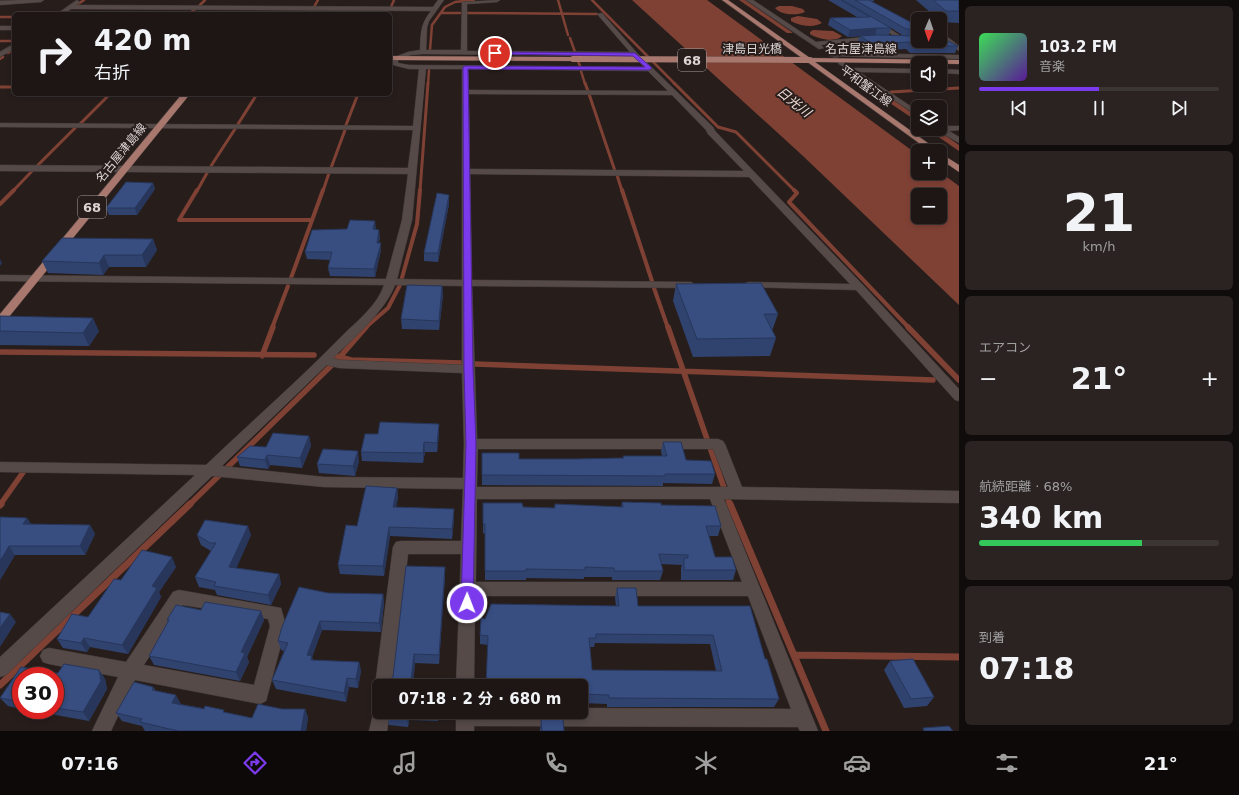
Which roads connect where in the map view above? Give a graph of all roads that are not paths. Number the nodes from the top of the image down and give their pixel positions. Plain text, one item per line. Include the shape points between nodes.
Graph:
1 (41, 0) edge
2 (80, 0) edge
3 (261, 0) edge
4 (441, 0) edge
5 (497, 0) edge
6 (725, 0) edge
7 (749, 0) edge
8 (0, 3) edge
9 (70, 7) junction
10 (255, 8) junction
11 (436, 9) junction
12 (63, 12) edge
13 (252, 12) edge
14 (600, 14) dead end
15 (872, 20) edge
16 (0, 28) edge
17 (12, 28) edge
18 (947, 39) edge
19 (890, 41) junction
20 (814, 44) junction
21 (12, 47) edge
22 (959, 49) edge
23 (424, 52) junction
24 (464, 53) junction
25 (635, 54) junction
26 (0, 55) edge
27 (12, 55) edge
28 (909, 56) junction
29 (959, 57) edge
30 (392, 58) edge
31 (810, 60) junction
32 (959, 62) edge
33 (841, 63) tunnel mouth
34 (423, 67) junction
35 (465, 67) junction
36 (649, 68) junction
37 (853, 70) junction
38 (911, 71) edge
39 (947, 71) edge
40 (959, 72) edge
41 (466, 92) junction
42 (673, 93) junction
43 (184, 96) edge
44 (911, 109) edge
45 (0, 125) edge
46 (159, 126) junction
47 (417, 128) junction
48 (959, 128) edge
49 (947, 129) edge
50 (947, 133) edge
51 (959, 141) edge
52 (925, 144) edge
53 (947, 160) edge
54 (0, 168) edge
55 (959, 168) edge
56 (123, 169) junction
57 (412, 171) junction
58 (466, 171) junction
59 (751, 174) junction
60 (0, 278) edge
61 (34, 279) junction
62 (392, 281) junction
63 (467, 282) junction
64 (704, 285) edge
65 (734, 285) edge
66 (858, 287) junction
67 (0, 321) edge
68 (325, 360) junction
69 (468, 369) junction
70 (959, 397) edge
71 (471, 444) junction
72 (0, 467) edge
73 (218, 471) junction
74 (470, 489) junction
75 (715, 493) junction
76 (737, 493) junction
77 (959, 497) edge
78 (468, 548) junction
79 (467, 589) junction
80 (753, 589) junction
81 (49, 656) dead end
82 (0, 669) edge
83 (130, 671) junction
84 (385, 679) edge
85 (465, 679) edge
86 (380, 719) edge
87 (465, 720) edge
88 (806, 725) edge
89 (101, 731) edge
90 (378, 731) edge

1 - 8 street
2 - 9 street
3 - 10 street
4 - 11 street
5 - 24 street via 464,3
6 - 31 main road, 平和蟹江線
7 - 20 street
9 - 10 street
9 - 12 street
10 - 11 street
10 - 13 street
11 - 23 street via 424,27
14 - 25 street
15 - 19 street via 904,38
16 - 17 street
18 - 22 street
19 - 20 street
19 - 28 street
20 - 28 street via 832,56
21 - 26 street
23 - 24 street
23 - 30 street
24 - 25 street
25 - 36 street
26 - 27 street
28 - 29 street
30 - 31 main road, 津島日光橋 / 68, bridge
30 - 34 street via 401,66
31 - 32 main road, 名古屋津島線 / 68
31 - 52 main road, 平和蟹江線
33 - 37 street
34 - 35 street
34 - 47 street
35 - 36 street
35 - 41 street
36 - 42 street
37 - 38 street
37 - 44 street
39 - 40 street
41 - 42 street
41 - 58 street
42 - 59 street
43 - 46 main road, 名古屋津島線 / 68
45 - 46 street
46 - 47 street
46 - 56 main road, 名古屋津島線 / 68
47 - 57 street
48 - 49 street
50 - 51 street
53 - 55 main road
54 - 56 street
56 - 57 street
56 - 61 main road, 名古屋津島線 / 68
57 - 62 street via 407,220
58 - 59 street
58 - 63 street
59 - 66 street
60 - 61 street
61 - 62 street
61 - 67 main road, 名古屋津島線 / 68
62 - 63 street
62 - 68 street via 374,310
63 - 64 street
63 - 69 street
65 - 66 street
66 - 70 street
68 - 69 street via 339,364
68 - 73 street
69 - 71 street
71 - 74 street
71 - 76 street via 718,444
72 - 73 street
73 - 74 street via 324,482
73 - 82 street
74 - 75 street
74 - 78 street
75 - 76 street
75 - 80 street
76 - 77 street
78 - 79 street
78 - 84 street via 401,548
79 - 80 street
79 - 85 street
80 - 88 street
81 - 83 street
83 - 83 street via 260,695 278,626 275,613 179,597
83 - 89 street
86 - 90 street
87 - 88 street

